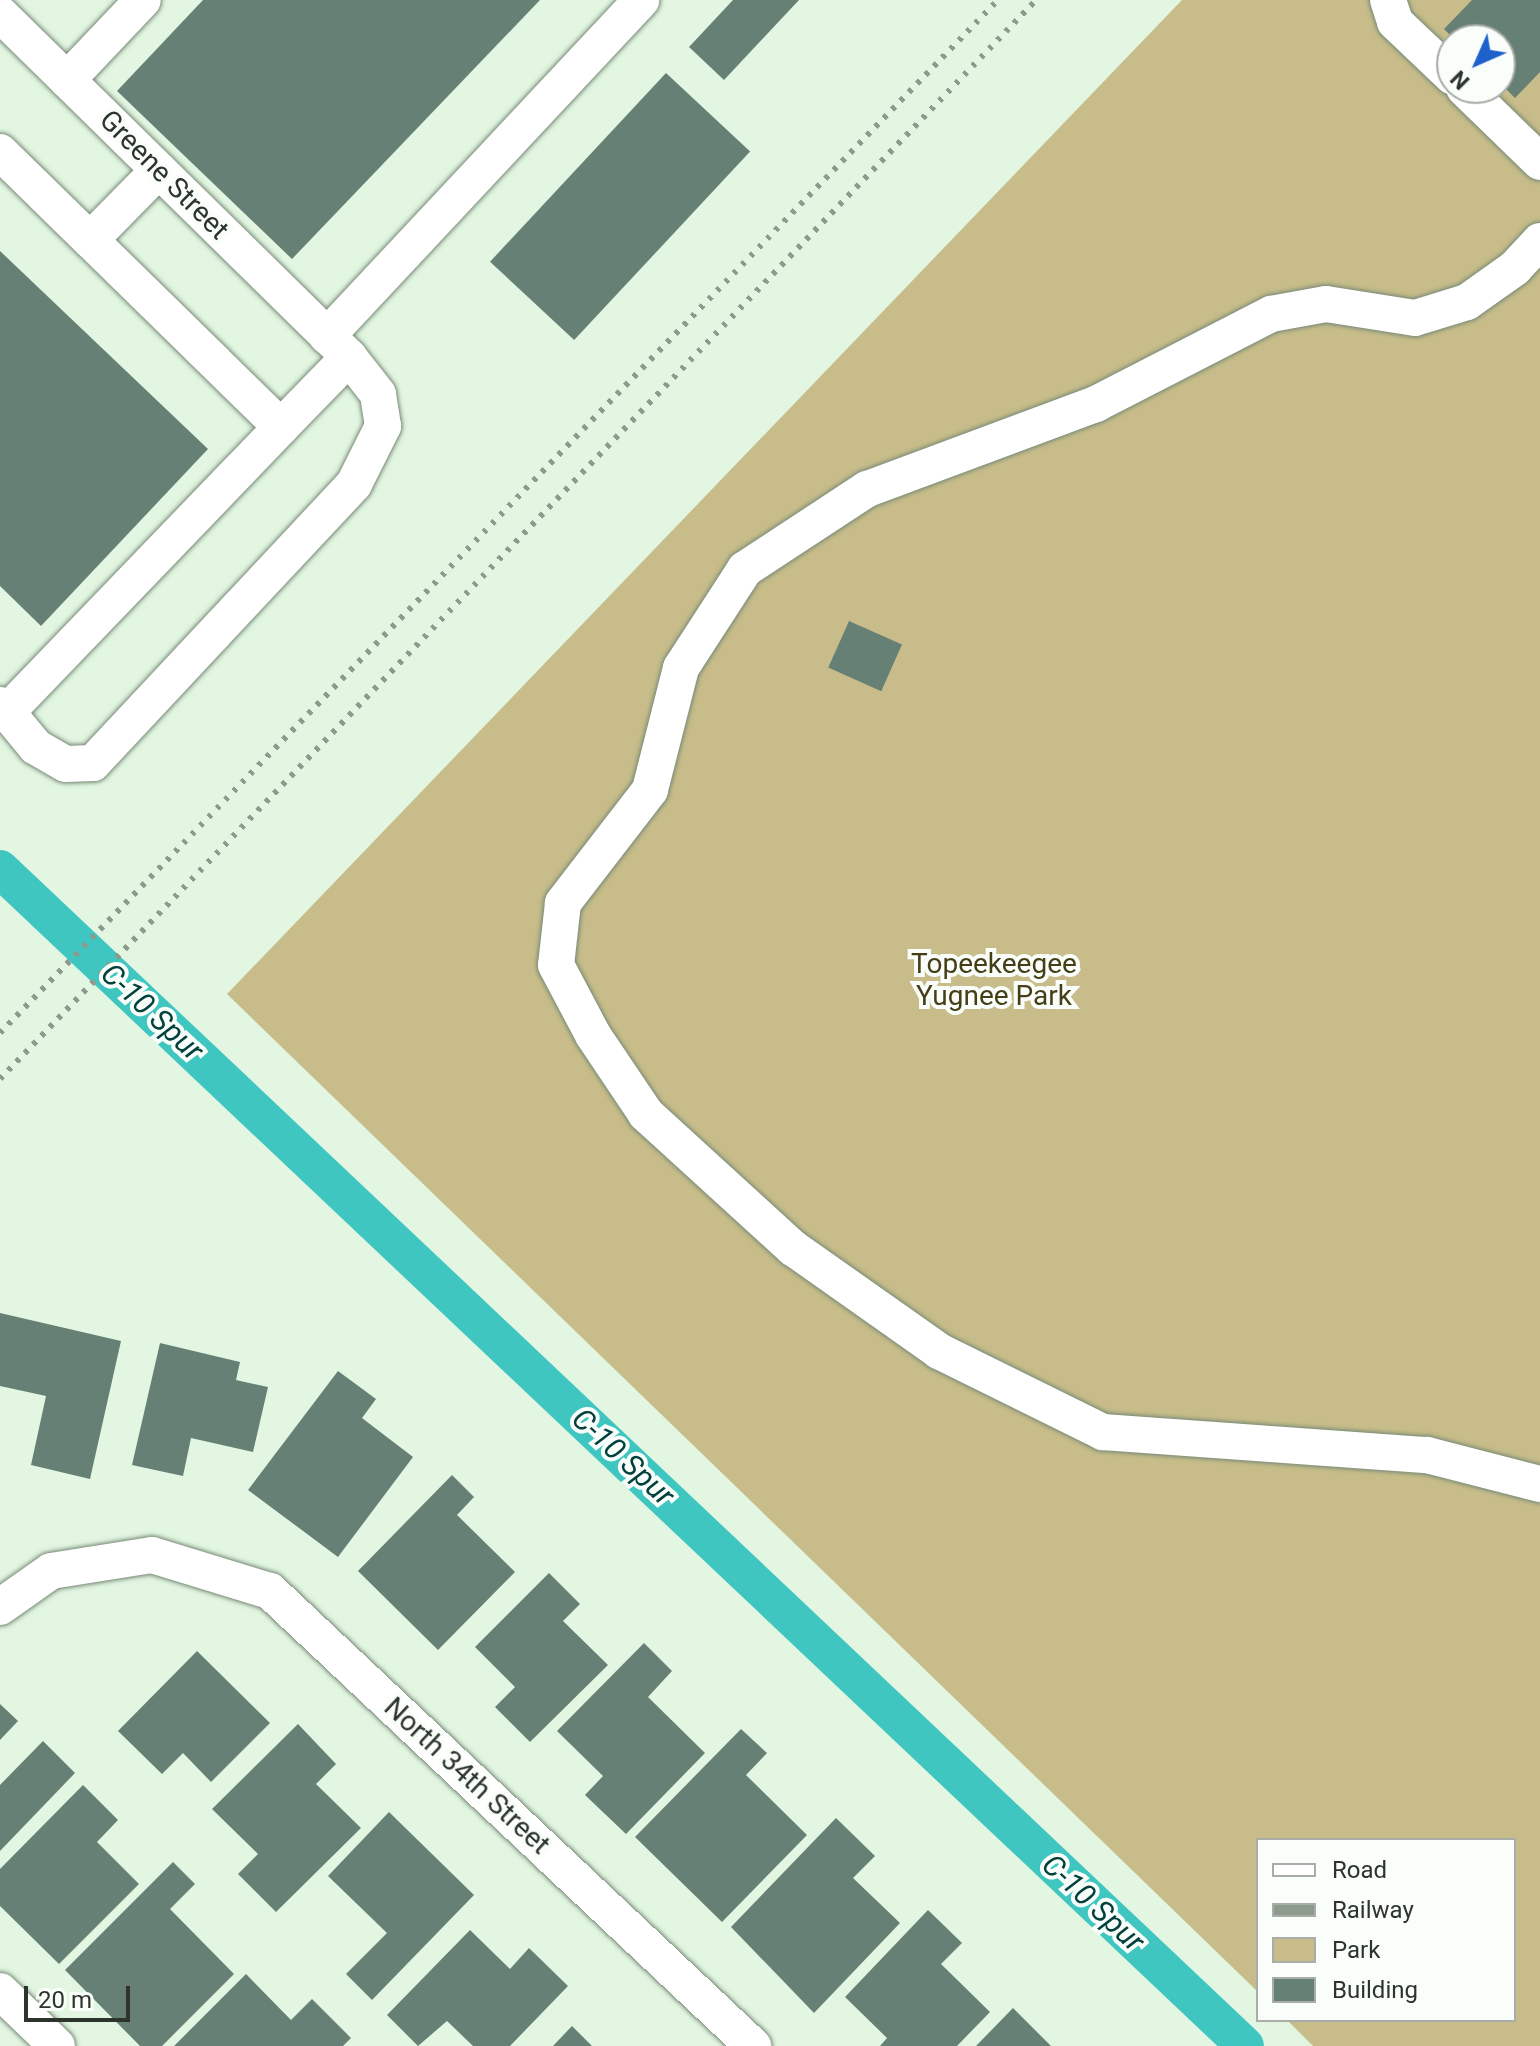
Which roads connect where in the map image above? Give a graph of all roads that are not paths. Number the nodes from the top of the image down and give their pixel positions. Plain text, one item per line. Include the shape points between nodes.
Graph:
1 (143, 0) edge
2 (641, 0) edge
3 (1388, 0) edge
4 (0, 14) edge
5 (1436, 61) edge
6 (67, 80) junction
7 (1480, 104) edge
8 (0, 152) edge
9 (1540, 162) edge
10 (159, 170) junction
11 (90, 240) junction
12 (1540, 241) edge
13 (338, 346) junction
14 (281, 427) junction
15 (3, 708) edge
16 (1540, 1484) edge
17 (0, 1607) edge
18 (0, 1991) edge
19 (57, 2046) edge
20 (753, 2046) edge

1 - 6 street
2 - 13 street
3 - 5 street via 1395,22
4 - 6 street, Greene Street
6 - 10 street, Greene Street
7 - 9 street
8 - 11 street
10 - 11 street
10 - 13 street, Greene Street
11 - 14 street
12 - 16 street via 1515,268 1467,302 1415,318 1326,304 1271,314 1096,404 867,489 745,569 681,668 650,790 563,903 556,965 593,1035 646,1114 793,1248 939,1351 1103,1432 1427,1455
13 - 14 street
13 - 15 street, Greene Street via 378,394 383,426 354,484 93,763 66,764 36,747
14 - 15 street
17 - 20 street, North 34th Street via 51,1571 152,1555 270,1591
18 - 19 street

